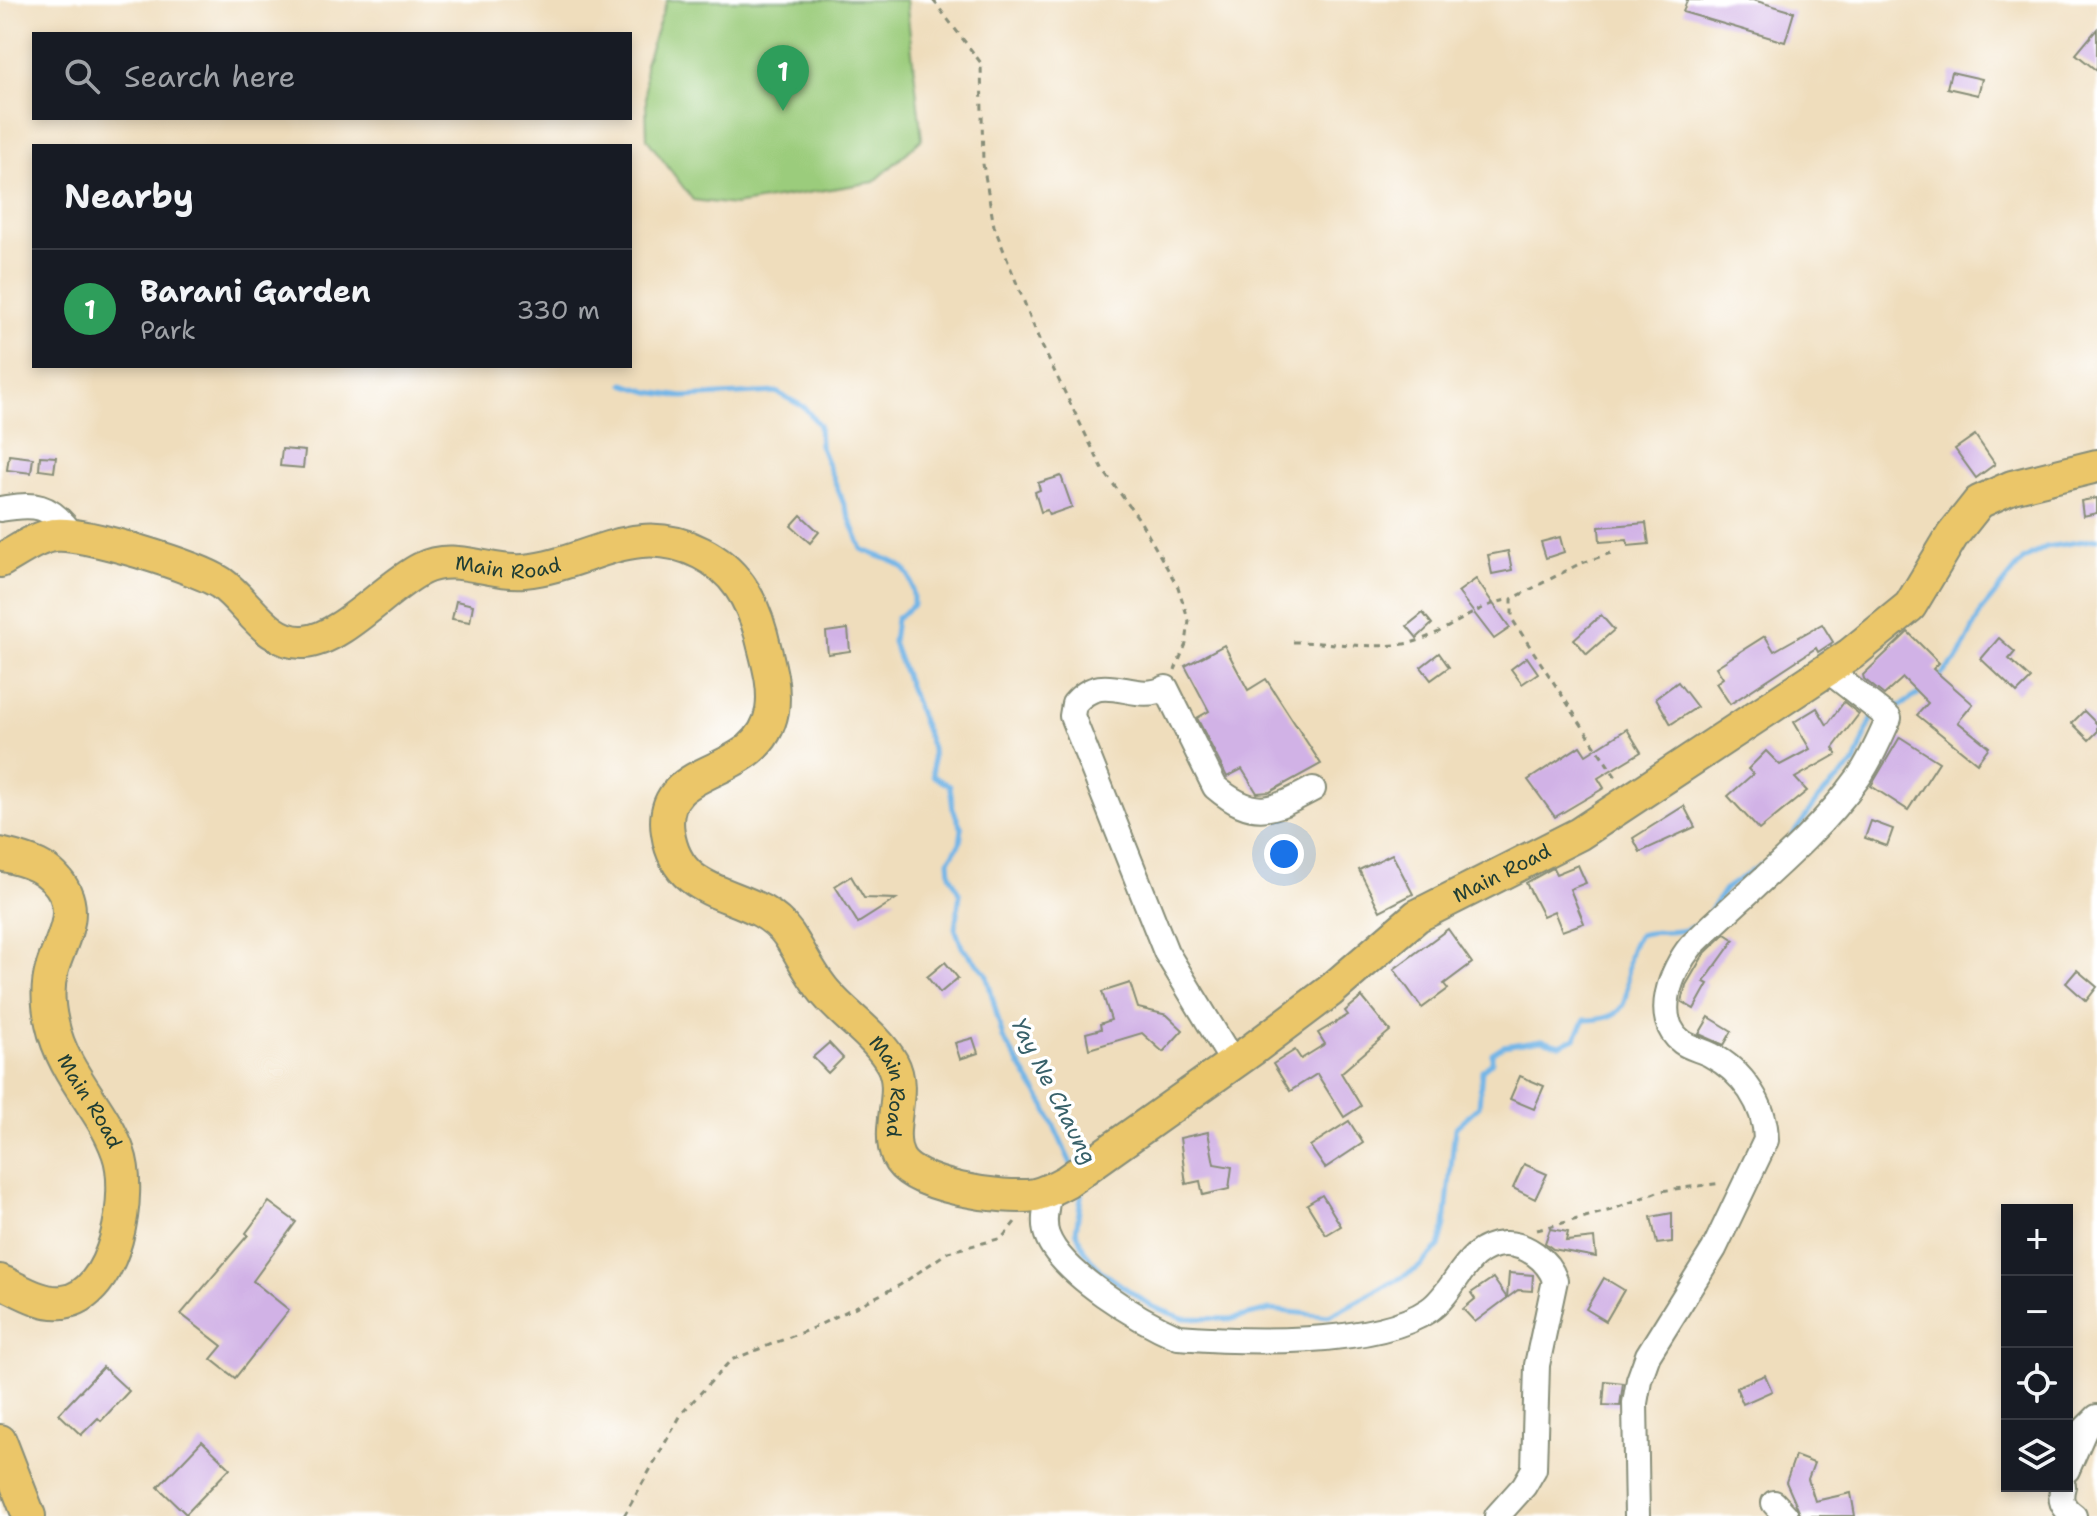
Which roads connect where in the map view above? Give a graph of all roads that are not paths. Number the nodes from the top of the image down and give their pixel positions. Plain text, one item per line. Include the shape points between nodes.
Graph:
1 (2097, 466) edge
2 (0, 509) edge
3 (71, 533) junction
4 (0, 561) edge
5 (1826, 669) junction
6 (1313, 789) dead end
7 (0, 854) edge
8 (1234, 1064) junction
9 (1043, 1193) junction
10 (0, 1281) edge
11 (2097, 1417) edge
12 (0, 1441) edge
13 (2073, 1456) edge
14 (2061, 1492) edge
15 (29, 1516) edge
16 (1497, 1516) edge
17 (1637, 1516) edge
18 (2074, 1516) edge

1 - 5 main road, Main Road via 2012,487 1979,502 1910,606
2 - 3 street via 47,508
3 - 4 main road via 44,537
3 - 9 main road, Main Road via 200,572 234,594 277,636 303,642 321,638 408,576 440,563 522,571 605,546 648,540 680,544 722,565 754,609 772,677 772,711 760,739 745,755 691,780 671,801 667,832 680,869 780,924 821,988 885,1052 897,1078 896,1153 907,1170 989,1193
5 - 8 main road, Main Road via 1632,802 1417,916
5 - 17 street via 1889,718 1858,779 1809,836 1691,946 1671,979 1667,1019 1673,1031 1682,1042 1731,1068 1747,1086 1766,1124 1766,1140 1714,1249 1648,1355 1639,1380
6 - 8 street via 1276,809 1259,811 1228,798 1215,787 1166,688 1149,693 1092,688 1074,704 1072,716 1166,952
7 - 10 main road, Main Road via 39,866 65,893 69,914 49,982 52,1022 75,1079 118,1150 124,1180 106,1268 86,1292 71,1301 52,1302
8 - 9 main road, Main Road
9 - 16 street via 1045,1224 1056,1250 1075,1271 1154,1327 1178,1337 1337,1338 1379,1329 1429,1310 1475,1256 1504,1244 1533,1252 1555,1280 1537,1365 1534,1469
11 - 13 street
12 - 15 main road
14 - 18 street via 2065,1510

